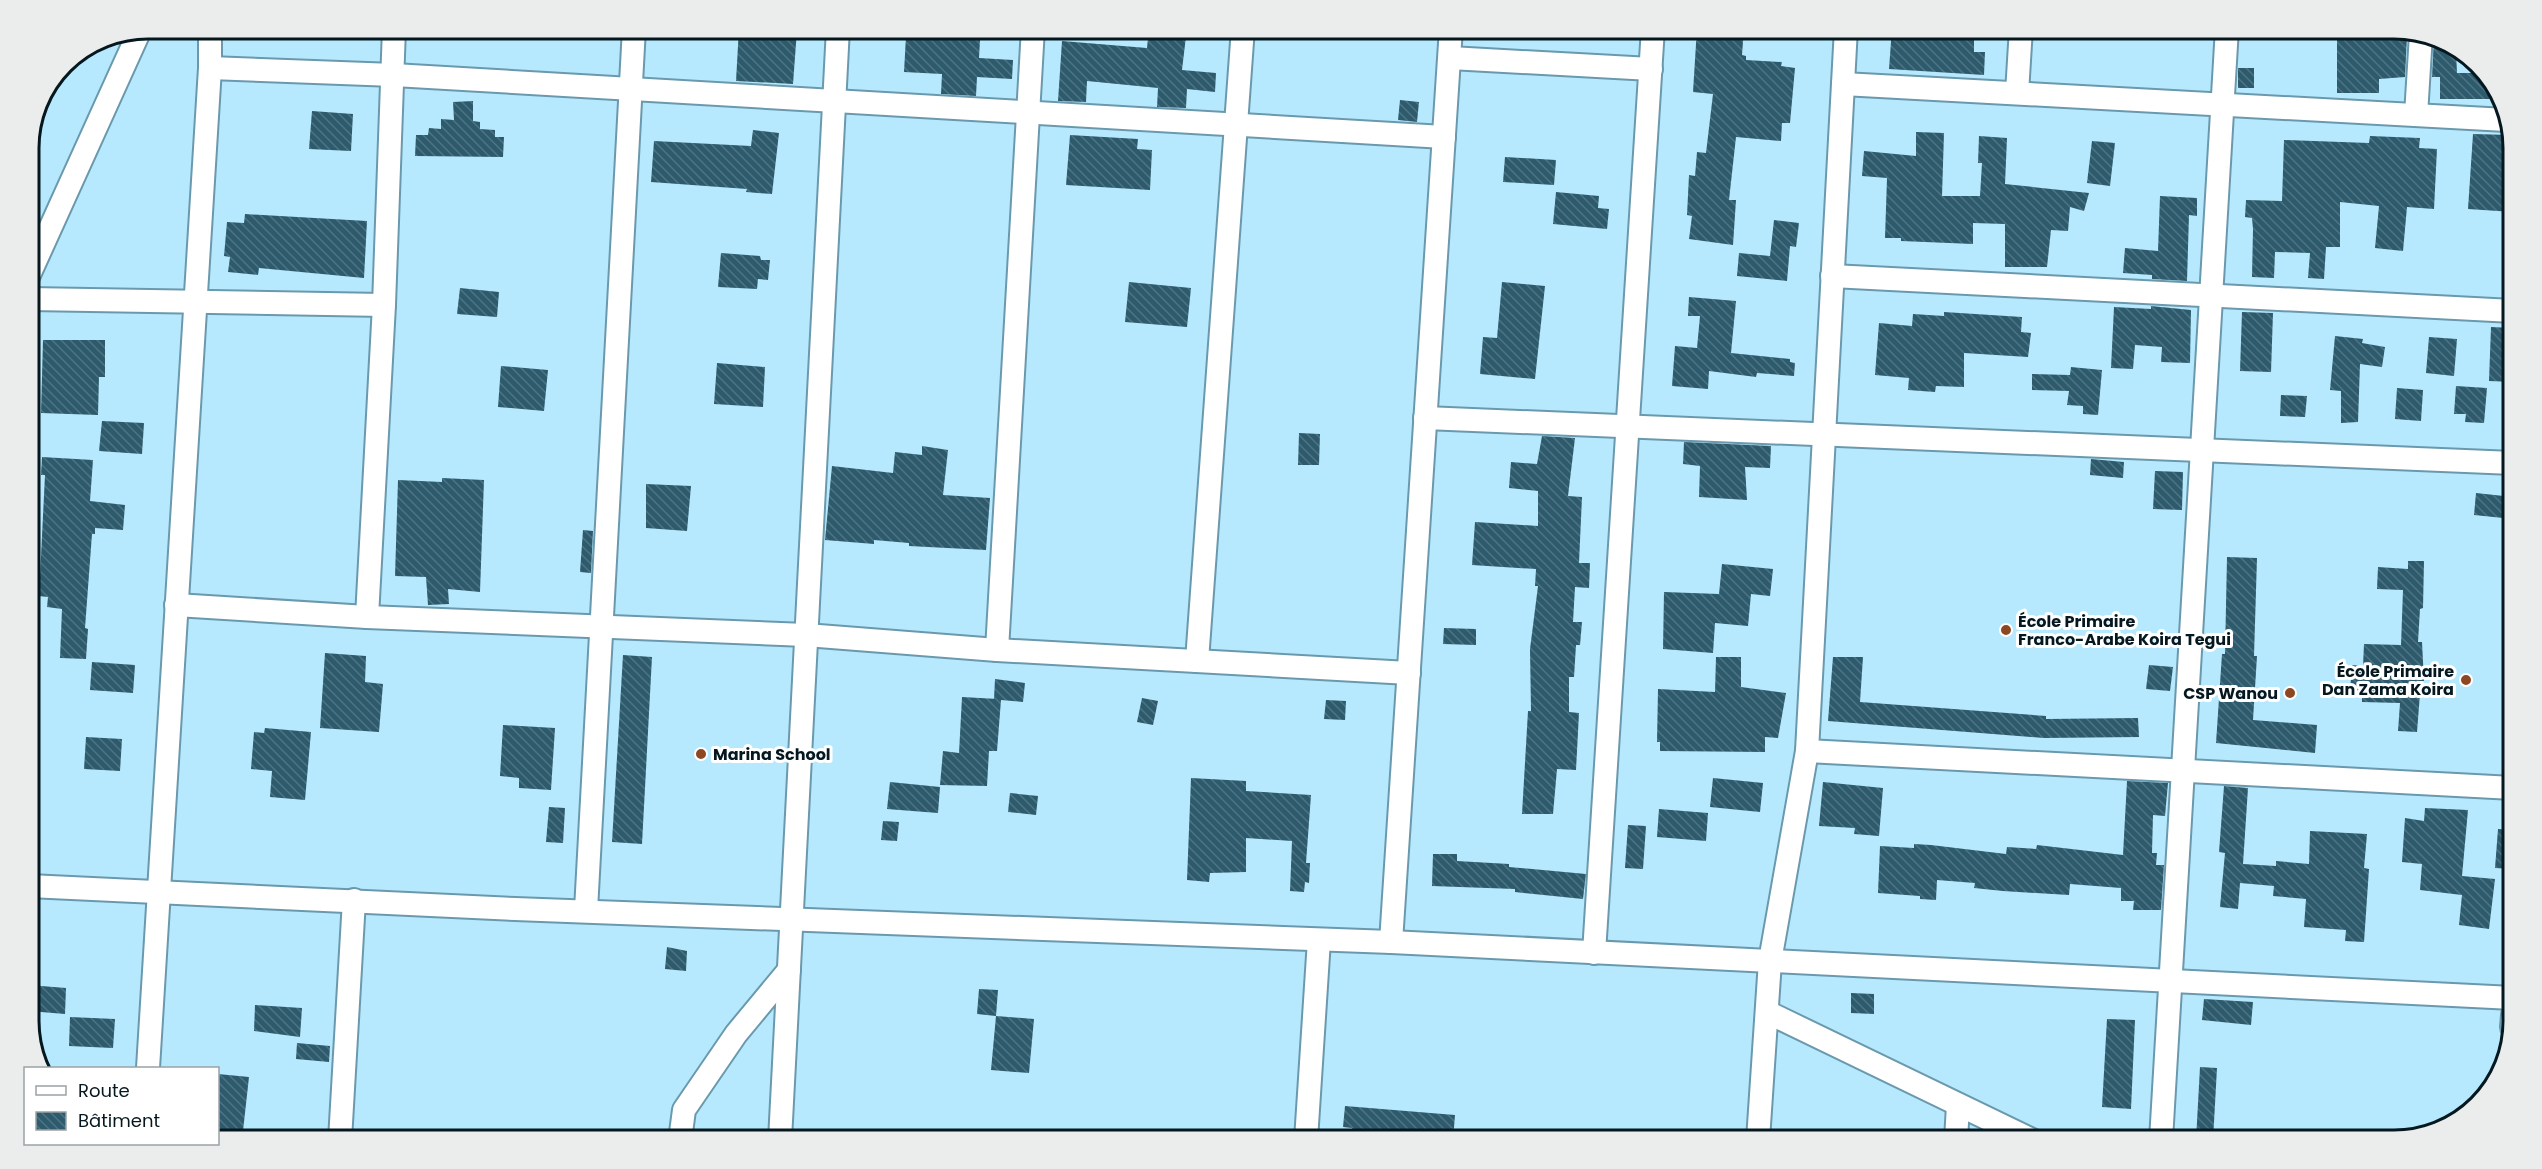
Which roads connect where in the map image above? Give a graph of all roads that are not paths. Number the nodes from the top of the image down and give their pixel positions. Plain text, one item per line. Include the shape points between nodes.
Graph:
1 (210, 39) edge
2 (394, 39) edge
3 (633, 39) edge
4 (838, 39) edge
5 (1032, 39) edge
6 (1243, 39) edge
7 (1451, 39) edge
8 (1652, 39) edge
9 (1845, 39) edge
10 (2020, 39) edge
11 (2226, 39) edge
12 (136, 40) edge
13 (2420, 43) edge
14 (1450, 58) junction
15 (210, 68) junction
16 (1651, 69) junction
17 (394, 75) junction
18 (1843, 84) junction
19 (630, 90) junction
20 (2017, 93) junction
21 (835, 102) junction
22 (2222, 105) junction
23 (1028, 114) junction
24 (2416, 115) junction
25 (2499, 120) edge
26 (1236, 125) junction
27 (1444, 137) junction
28 (39, 253) edge
29 (1833, 276) junction
30 (2211, 295) junction
31 (39, 299) edge
32 (195, 302) junction
33 (384, 305) junction
34 (2503, 310) edge
35 (1425, 418) junction
36 (1628, 426) junction
37 (1824, 434) junction
38 (2201, 450) junction
39 (2503, 464) edge
40 (176, 605) junction
41 (367, 617) junction
42 (601, 626) junction
43 (806, 635) junction
44 (997, 650) junction
45 (1197, 661) junction
46 (1409, 673) junction
47 (1807, 751) junction
48 (2181, 770) junction
49 (2503, 787) edge
50 (39, 886) edge
51 (159, 891) junction
52 (354, 900) junction
53 (586, 910) junction
54 (792, 918) junction
55 (1319, 940) junction
56 (1391, 942) junction
57 (1594, 953) junction
58 (1770, 960) junction
59 (789, 970) junction
60 (2169, 980) junction
61 (2503, 997) edge
62 (1767, 1012) junction
63 (148, 1067) edge
64 (1958, 1105) junction
65 (341, 1130) edge
66 (681, 1130) edge
67 (781, 1130) edge
68 (1307, 1130) edge
69 (1759, 1130) edge
70 (1957, 1130) edge
71 (2011, 1130) edge
72 (2162, 1130) edge

1 - 15 street
2 - 17 street
3 - 19 street
4 - 21 street
5 - 23 street
6 - 26 street
7 - 14 street
8 - 16 street
9 - 18 street
10 - 20 street
11 - 22 street
12 - 28 street
13 - 24 street
14 - 16 street
14 - 27 street
15 - 17 street
15 - 32 street
16 - 36 street
17 - 19 street
17 - 33 street
18 - 20 street
18 - 29 street
19 - 21 street
19 - 42 street
20 - 22 street
21 - 23 street
21 - 43 street
22 - 24 street
22 - 30 street
23 - 26 street
23 - 44 street
24 - 25 street
26 - 27 street
26 - 45 street
27 - 35 street
29 - 30 street
29 - 37 street
30 - 34 street
30 - 38 street
31 - 32 street
32 - 33 street
32 - 40 street
33 - 41 street
35 - 36 street
35 - 46 street
36 - 37 street
36 - 57 street
37 - 38 street
37 - 47 street
38 - 39 street
38 - 48 street
40 - 41 street
40 - 51 street
41 - 42 street
42 - 43 street
42 - 53 street
43 - 44 street
43 - 54 street
44 - 45 street
45 - 46 street
46 - 56 street
47 - 48 street
47 - 58 street
48 - 49 street
48 - 60 street
50 - 51 street
51 - 52 street
51 - 63 street
52 - 53 street
52 - 65 street
53 - 54 street
54 - 55 street
54 - 59 street
55 - 56 street
55 - 68 street
56 - 57 street
57 - 58 street
58 - 60 street
58 - 62 street
59 - 66 street via 736,1034 684,1110
59 - 67 street
60 - 61 street
60 - 72 street
62 - 64 street
62 - 69 street
64 - 70 street
64 - 71 street

